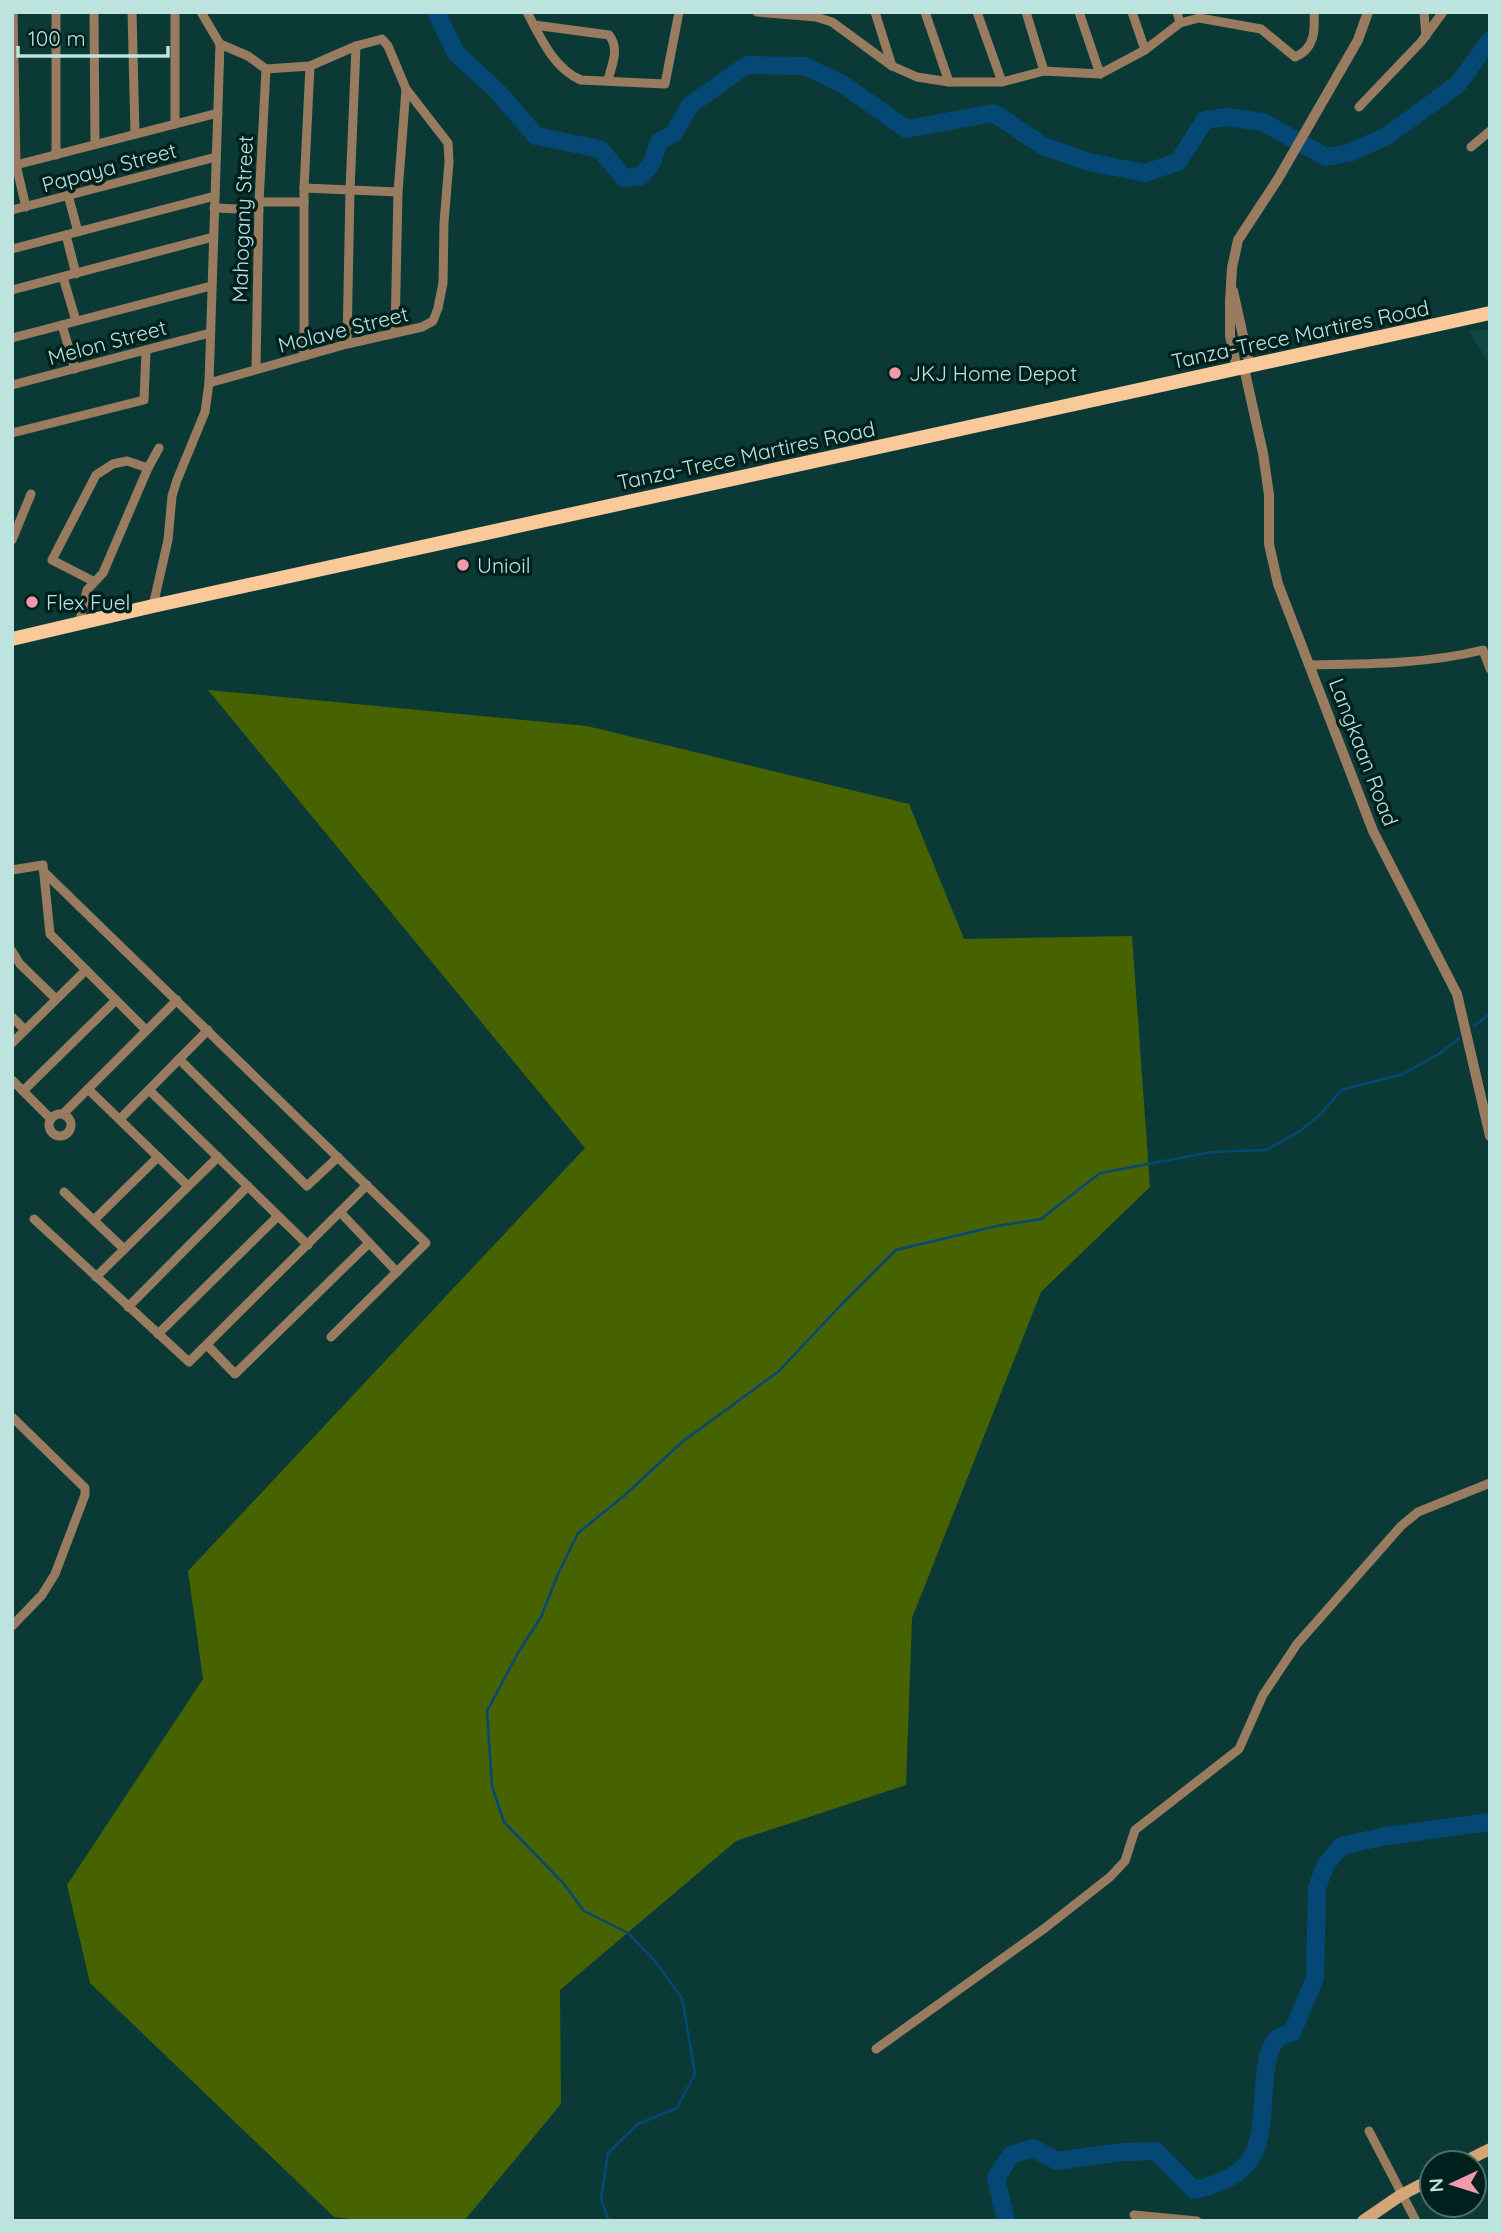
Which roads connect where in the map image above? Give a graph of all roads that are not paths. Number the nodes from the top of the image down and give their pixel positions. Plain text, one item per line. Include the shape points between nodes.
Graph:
1 (13, 12) edge
2 (56, 12) edge
3 (94, 12) edge
4 (124, 12) edge
5 (133, 12) edge
6 (175, 12) edge
7 (201, 12) edge
8 (527, 12) edge
9 (679, 12) edge
10 (757, 12) edge
11 (875, 12) edge
12 (925, 12) edge
13 (977, 12) edge
14 (1026, 12) edge
15 (1079, 12) edge
16 (1132, 12) edge
17 (1177, 12) edge
18 (1314, 12) edge
19 (1368, 12) edge
20 (1424, 12) edge
21 (1443, 12) edge
22 (1180, 23) junction
23 (534, 25) junction
24 (1426, 36) junction
25 (220, 44) junction
26 (356, 46) junction
27 (1145, 50) junction
28 (310, 66) junction
29 (892, 66) junction
30 (265, 69) junction
31 (1044, 71) junction
32 (1100, 74) junction
33 (608, 80) junction
34 (949, 82) junction
35 (1002, 82) junction
36 (406, 89) junction
37 (1359, 107) dead end
38 (218, 113) junction
39 (175, 124) junction
40 (1490, 131) edge
41 (135, 134) junction
42 (95, 144) junction
43 (1471, 147) dead end
44 (56, 155) junction
45 (216, 157) junction
46 (14, 166) edge
47 (304, 188) junction
48 (350, 190) junction
49 (398, 192) junction
50 (68, 195) junction
51 (215, 196) junction
52 (304, 202) junction
53 (259, 206) junction
54 (26, 207) junction
55 (214, 208) junction
56 (12, 210) edge
57 (78, 232) junction
58 (66, 235) junction
59 (213, 237) junction
60 (12, 249) edge
61 (76, 274) junction
62 (63, 277) junction
63 (211, 286) junction
64 (1232, 289) junction
65 (12, 290) edge
66 (1490, 313) edge
67 (76, 321) junction
68 (62, 325) junction
69 (210, 333) junction
70 (395, 333) junction
71 (12, 338) edge
72 (347, 344) junction
73 (1246, 345) junction
74 (1233, 349) junction
75 (146, 351) junction
76 (304, 356) junction
77 (1243, 368) junction
78 (75, 369) junction
79 (256, 369) junction
80 (209, 383) junction
81 (12, 385) edge
82 (12, 433) edge
83 (159, 447) dead end
84 (148, 468) junction
85 (31, 494) dead end
86 (12, 540) edge
87 (93, 581) junction
88 (153, 606) junction
89 (79, 624) junction
90 (12, 639) edge
91 (1309, 665) junction
92 (1490, 670) edge
93 (12, 870) edge
94 (44, 872) junction
95 (12, 951) edge
96 (86, 970) junction
97 (56, 999) junction
98 (116, 1000) junction
99 (177, 1000) junction
100 (12, 1017) edge
101 (25, 1030) junction
102 (146, 1030) junction
103 (208, 1030) junction
104 (12, 1043) edge
105 (179, 1059) junction
106 (12, 1080) edge
107 (88, 1088) junction
108 (149, 1090) junction
109 (23, 1091) junction
110 (63, 1114) junction
111 (51, 1119) junction
112 (120, 1119) junction
113 (1490, 1136) edge
114 (158, 1157) junction
115 (218, 1157) junction
116 (338, 1157) junction
117 (367, 1185) junction
118 (188, 1186) junction
119 (248, 1186) junction
120 (64, 1192) dead end
121 (340, 1212) junction
122 (278, 1216) junction
123 (34, 1219) dead end
124 (93, 1220) junction
125 (369, 1242) junction
126 (308, 1245) junction
127 (124, 1249) junction
128 (397, 1272) junction
129 (96, 1277) junction
130 (128, 1307) junction
131 (158, 1334) junction
132 (331, 1337) dead end
133 (207, 1345) junction
134 (12, 1417) edge
135 (1490, 1483) edge
136 (12, 1626) edge
137 (876, 2049) dead end
138 (1369, 2131) dead end
139 (1418, 2186) edge
140 (1401, 2195) junction
141 (1133, 2215) dead end
142 (1197, 2221) edge
143 (1363, 2221) edge
144 (1416, 2221) edge

1 - 46 street
2 - 44 street
3 - 42 street
4 - 5 street
5 - 41 street
6 - 39 street
7 - 25 street
8 - 23 street
9 - 33 street via 665,84
10 - 29 street via 832,22
11 - 29 street
12 - 34 street
13 - 35 street
14 - 31 street
15 - 32 street
16 - 27 street
17 - 22 street
18 - 22 street via 1315,36 1295,57 1261,29 1199,18
19 - 64 street via 1358,40 1238,240
20 - 24 street
21 - 24 street
22 - 27 street
23 - 33 street via 568,75
23 - 33 street via 609,35 615,50
24 - 37 street
25 - 30 street
25 - 38 street
26 - 28 street
26 - 36 street via 382,39
26 - 48 street
27 - 32 street
28 - 30 street
28 - 47 street
29 - 34 street via 916,77
30 - 53 street, Mahogany Street
31 - 32 street
31 - 35 street
34 - 35 street
36 - 49 street
36 - 70 street, Molave Street via 448,143 449,162 443,282 436,314 428,325
38 - 39 street
38 - 45 street
39 - 41 street
40 - 43 street
41 - 42 street
42 - 44 street
44 - 46 street
45 - 50 street, Papaya Street
45 - 51 street
46 - 54 street
47 - 48 street
47 - 52 street
48 - 49 street
48 - 72 street
49 - 70 street
50 - 54 street, Papaya Street
50 - 57 street
51 - 55 street
51 - 57 street
52 - 53 street
52 - 76 street
53 - 55 street
53 - 79 street, Mahogany Street
54 - 56 street, Papaya Street
55 - 59 street
57 - 58 street
58 - 60 street
58 - 61 street
59 - 61 street
59 - 63 street
61 - 62 street
62 - 65 street
62 - 67 street
63 - 67 street
63 - 69 street
64 - 73 street
64 - 74 street
66 - 77 main road, Tanza-Trece Martires Road
67 - 68 street
68 - 71 street
68 - 78 street
69 - 75 street, Melon Street
69 - 80 street
70 - 72 street, Molave Street
72 - 76 street, Molave Street
73 - 74 street
73 - 77 street
74 - 77 street
75 - 78 street, Melon Street
75 - 82 street via 144,400
76 - 79 street, Molave Street
77 - 88 main road, Tanza-Trece Martires Road
77 - 91 street, Langkaan Road via 1263,453 1269,544 1278,584
78 - 81 street, Melon Street
79 - 80 street, Molave Street
80 - 88 street via 205,412 172,496 168,540
83 - 84 street
84 - 87 street via 103,573
84 - 87 street via 127,461 96,475 52,559
85 - 86 street
87 - 89 street via 86,590
88 - 89 main road, Tanza-Trece Martires Road
89 - 90 main road, Tanza-Trece Martires Road
91 - 92 street via 1386,664 1483,650
91 - 113 street, Langkaan Road via 1373,831 1457,994
93 - 94 street via 43,865
94 - 96 street via 50,934
94 - 99 street
95 - 97 street
96 - 97 street
96 - 98 street
97 - 101 street
98 - 102 street
98 - 109 street
99 - 102 street
99 - 103 street
100 - 101 street
101 - 104 street
102 - 107 street
103 - 105 street
103 - 116 street
105 - 108 street
105 - 116 street via 307,1186
106 - 109 street
107 - 110 street
107 - 112 street
108 - 112 street
108 - 115 street
109 - 111 street
110 - 111 street
110 - 111 street via 71,1124 67,1134 53,1133
112 - 114 street
114 - 118 street
114 - 124 street
115 - 118 street
115 - 119 street
116 - 117 street
117 - 121 street
117 - 128 street via 426,1243
118 - 127 street
119 - 122 street
119 - 130 street
120 - 124 street
121 - 125 street
121 - 126 street
122 - 126 street
122 - 131 street
123 - 129 street
124 - 127 street
125 - 128 street
125 - 133 street via 235,1374
126 - 133 street
127 - 129 street
128 - 132 street
129 - 130 street
130 - 131 street
131 - 133 street via 189,1362
134 - 136 street via 85,1488 55,1574
135 - 137 street via 1418,1512 1394,1533 1297,1644 1263,1695 1240,1749 1135,1830 1125,1861 1110,1877
138 - 140 street
139 - 140 main road
140 - 143 main road
140 - 144 street
141 - 142 street

